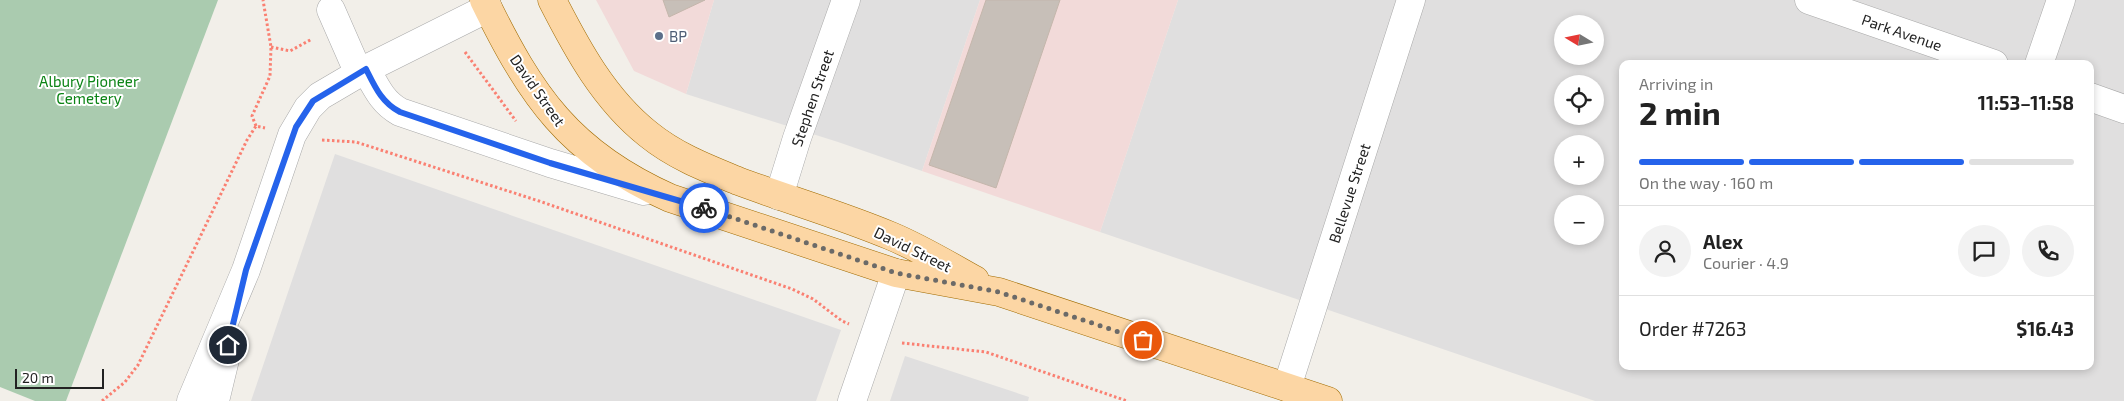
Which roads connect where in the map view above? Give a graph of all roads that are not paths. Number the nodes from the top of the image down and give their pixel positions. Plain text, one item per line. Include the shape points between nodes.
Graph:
1 (552, 0) edge
2 (846, 0) edge
3 (1411, 0) edge
4 (1809, 0) edge
5 (2061, 0) edge
6 (492, 3) edge
7 (329, 14) edge
8 (1982, 60) edge
9 (2040, 60) edge
10 (363, 71) junction
11 (2094, 98) edge
12 (2124, 109) edge
13 (779, 196) junction
14 (670, 198) junction
15 (246, 270) junction
16 (896, 273) junction
17 (999, 292) junction
18 (1287, 387) junction
19 (191, 401) edge
20 (215, 401) edge
21 (852, 401) edge
22 (1328, 401) edge

1 - 13 main road, David Street via 595,78 620,109 647,134 673,152 706,168
2 - 13 street, Stephen Street
3 - 18 street, Bellevue Street
4 - 8 street, Park Avenue
5 - 9 street
6 - 10 street
6 - 14 main road, David Street via 519,66 566,130 608,164
7 - 10 street
10 - 14 street via 387,104 400,112 550,163
10 - 15 street via 313,101 301,117
11 - 12 street
13 - 17 main road, David Street via 893,236
14 - 16 main road, David Street
15 - 19 street
15 - 20 street
16 - 17 main road, David Street
16 - 21 street
17 - 18 main road, David Street
18 - 22 main road, David Street

